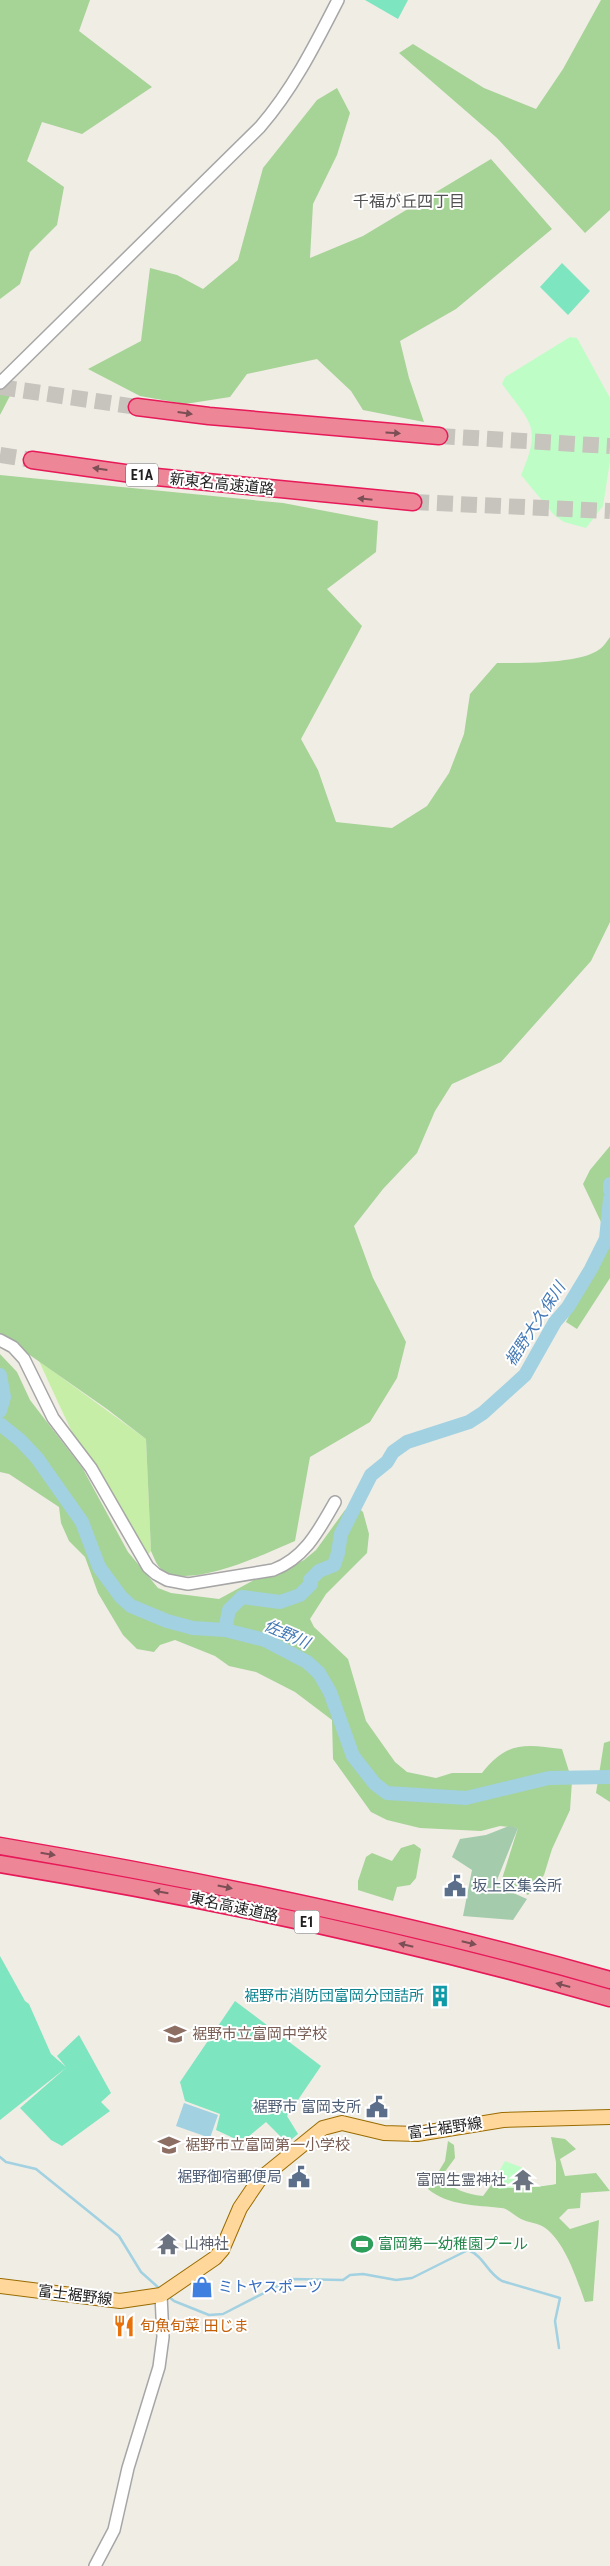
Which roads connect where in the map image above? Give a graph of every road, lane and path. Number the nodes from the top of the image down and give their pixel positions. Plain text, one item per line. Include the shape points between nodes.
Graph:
1 (338, 0) edge
2 (0, 383) edge
3 (137, 406) tunnel mouth
4 (439, 436) tunnel mouth
5 (32, 460) tunnel mouth
6 (413, 502) tunnel mouth
7 (0, 1340) edge
8 (335, 1502) dead end
9 (0, 1846) edge
10 (0, 1864) edge
11 (610, 1980) edge
12 (610, 1998) edge
13 (610, 2117) edge
14 (0, 2286) edge
15 (161, 2295) junction
16 (95, 2566) edge

1 - 2 street via 288,93 260,127
3 -> 4 highway via 210,416
6 -> 5 highway, 新東名高速道路 / E1A via 146,476
7 - 8 street via 13,1347 24,1359 53,1418 91,1468 148,1567 167,1580 188,1584 273,1570 285,1565 308,1545
9 -> 11 highway, 東名高速道路 / E1 via 181,1878 323,1908
12 -> 10 highway, 東名高速道路 / E1 via 330,1927
13 - 15 main road, 富士裾野線 via 503,2120 417,2134 384,2133 342,2123 323,2128 259,2180 240,2208 225,2245 215,2258
14 - 15 main road, 富士裾野線 via 120,2301
15 - 16 street via 163,2337 158,2367 128,2468 114,2530

